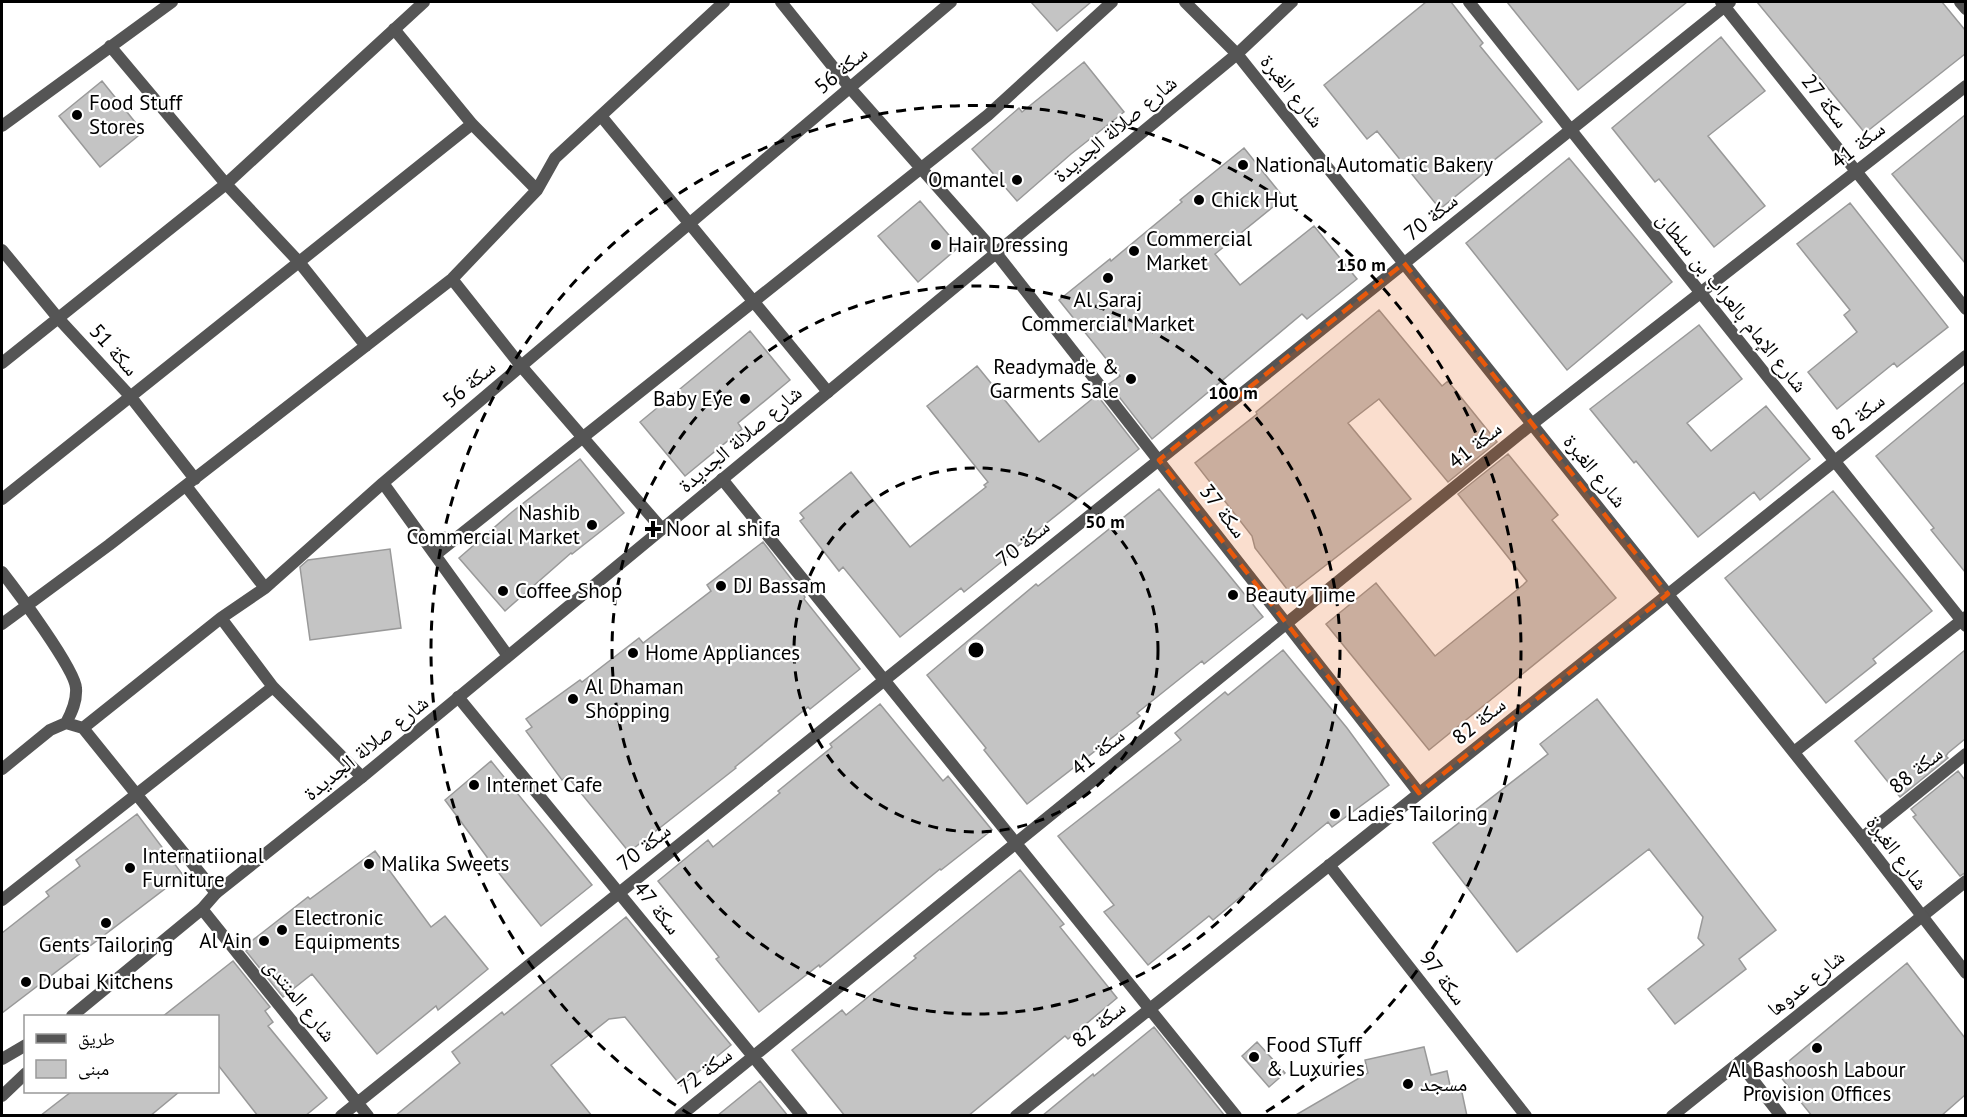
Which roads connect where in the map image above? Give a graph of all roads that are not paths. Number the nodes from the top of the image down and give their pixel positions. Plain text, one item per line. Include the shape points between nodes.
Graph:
1 (172, 2) edge
2 (424, 2) edge
3 (724, 2) edge
4 (781, 2) edge
5 (951, 2) edge
6 (1112, 2) edge
7 (1185, 2) edge
8 (1292, 2) edge
9 (1469, 2) edge
10 (1960, 2) edge
11 (1725, 3) edge
12 (1965, 9) edge
13 (394, 30) junction
14 (110, 46) junction
15 (1237, 54) junction
16 (1965, 86) edge
17 (850, 88) junction
18 (601, 116) junction
19 (472, 124) junction
20 (2, 126) edge
21 (1570, 130) junction
22 (921, 168) junction
23 (1856, 171) junction
24 (226, 184) junction
25 (537, 190) junction
26 (689, 224) junction
27 (2, 250) edge
28 (996, 253) junction
29 (299, 262) junction
30 (1404, 263) junction
31 (452, 279) junction
32 (1700, 293) junction
33 (753, 302) junction
34 (1965, 309) edge
35 (58, 318) junction
36 (366, 346) junction
37 (1965, 356) edge
38 (2, 363) edge
39 (521, 366) junction
40 (828, 392) junction
41 (130, 396) junction
42 (1532, 424) junction
43 (582, 437) junction
44 (1159, 460) junction
45 (1834, 461) junction
46 (722, 479) junction
47 (191, 482) junction
48 (383, 483) junction
49 (2, 499) edge
50 (662, 530) junction
51 (435, 555) junction
52 (2, 572) edge
53 (265, 588) junction
54 (1668, 594) junction
55 (28, 604) junction
56 (221, 618) junction
57 (1964, 621) edge
58 (1287, 623) junction
59 (2, 624) edge
60 (508, 657) junction
61 (885, 680) junction
62 (273, 687) junction
63 (458, 697) junction
64 (66, 723) junction
65 (83, 728) junction
66 (1794, 752) junction
67 (1965, 754) edge
68 (2, 769) edge
69 (362, 777) junction
70 (137, 793) junction
71 (1419, 793) junction
72 (1862, 838) junction
73 (1016, 843) junction
74 (1329, 865) junction
75 (1965, 881) edge
76 (216, 893) junction
77 (619, 893) junction
78 (2, 900) edge
79 (202, 909) junction
80 (1921, 917) junction
81 (1965, 973) edge
82 (1150, 1009) junction
83 (74, 1015) edge
84 (24, 1046) edge
85 (754, 1057) junction
86 (2, 1059) edge
87 (1739, 1062) junction
88 (24, 1075) edge
89 (2, 1096) edge
90 (358, 1102) junction
91 (341, 1116) edge
92 (369, 1116) edge
93 (680, 1116) edge
94 (802, 1116) edge
95 (1016, 1116) edge
96 (1236, 1116) edge
97 (1526, 1116) edge
98 (1672, 1116) edge
99 (1781, 1116) edge

1 - 14 street
2 - 13 street
3 - 18 street
4 - 17 street, سكة 37
5 - 17 street, سكة 56
6 - 22 street via 988,115
7 - 15 street, شارع الغبرة
8 - 15 street, شارع صلالة الجديدة
9 - 21 street, شارع الإمام بالعراب بن سلطان
10 - 12 street
11 - 21 street, سكة 70
11 - 23 street, سكة 27
13 - 19 street
13 - 24 street
14 - 20 street
14 - 24 street
15 - 28 street, شارع صلالة الجديدة
15 - 30 street, شارع الغبرة
16 - 23 street, سكة 41
17 - 22 street, سكة 37
17 - 26 street, سكة 56
18 - 25 street via 555,158
18 - 26 street
19 - 25 street
19 - 29 street
21 - 30 street, سكة 70
21 - 32 street, شارع الإمام بالعراب بن سلطان
22 - 28 street, سكة 37
22 - 33 street
23 - 32 street, سكة 41
23 - 34 street, سكة 27
24 - 29 street
24 - 35 street
25 - 31 street
26 - 33 street
26 - 39 street, سكة 56
27 - 35 street, سكة 51
28 - 40 street, شارع صلالة الجديدة
28 - 44 street, سكة 37
29 - 36 street
29 - 41 street
30 - 42 street, شارع الغبرة
30 - 44 street, سكة 70
31 - 36 street
31 - 39 street
32 - 42 street, سكة 41
32 - 45 street, شارع الإمام بالعراب بن سلطان
33 - 40 street
33 - 43 street
35 - 38 street
35 - 41 street, سكة 51
36 - 47 street
37 - 45 street, سكة 82
39 - 43 street
39 - 48 street, سكة 56
40 - 46 street, شارع صلالة الجديدة
41 - 47 street, سكة 51
41 - 49 street
42 - 54 street, شارع الغبرة
42 - 58 street, سكة 41
43 - 50 street
43 - 51 street
44 - 58 street, سكة 37
44 - 61 street, سكة 70
45 - 54 street, سكة 82
45 - 57 street, شارع الإمام بالعراب بن سلطان
46 - 50 street, شارع صلالة الجديدة
46 - 61 street
47 - 53 street, سكة 51
47 - 55 street
48 - 51 street
48 - 53 street, سكة 56
50 - 60 street, شارع صلالة الجديدة
51 - 60 street
52 - 55 street
53 - 56 street, سكة 56
54 - 66 street, شارع الغبرة
54 - 71 street, سكة 82
55 - 59 street
55 - 64 street via 77,687 74,709
56 - 62 street
56 - 65 street, سكة 56
57 - 66 street
58 - 71 street, سكة 37
58 - 73 street, سكة 41
60 - 63 street, شارع صلالة الجديدة
61 - 73 street
61 - 77 street, سكة 70
62 - 69 street
62 - 70 street
63 - 69 street, شارع صلالة الجديدة
63 - 77 street, سكة 47
64 - 65 street
64 - 68 street via 50,730
65 - 70 street
66 - 72 street, شارع الغبرة
67 - 72 street, سكة 88
69 - 76 street, شارع صلالة الجديدة
70 - 76 street
70 - 78 street
71 - 74 street, سكة 82
72 - 80 street, شارع الغبرة
73 - 82 street
73 - 85 street, سكة 41
74 - 82 street, سكة 82
74 - 97 street, سكة 97
75 - 80 street, شارع عدوها
76 - 79 street, شارع صلالة الجديدة
77 - 85 street, سكة 47
77 - 90 street, سكة 70
79 - 83 street, شارع صلالة الجديدة
79 - 90 street, شارع المنتدى
80 - 81 street, شارع الغبرة
80 - 87 street, شارع عدوها
82 - 95 street, سكة 82
82 - 96 street
84 - 86 street
85 - 93 street, سكة 72
85 - 94 street, سكة 47
87 - 98 street, شارع عدوها
87 - 99 street
88 - 89 street
90 - 91 street, سكة 70
90 - 92 street, شارع المنتدى

